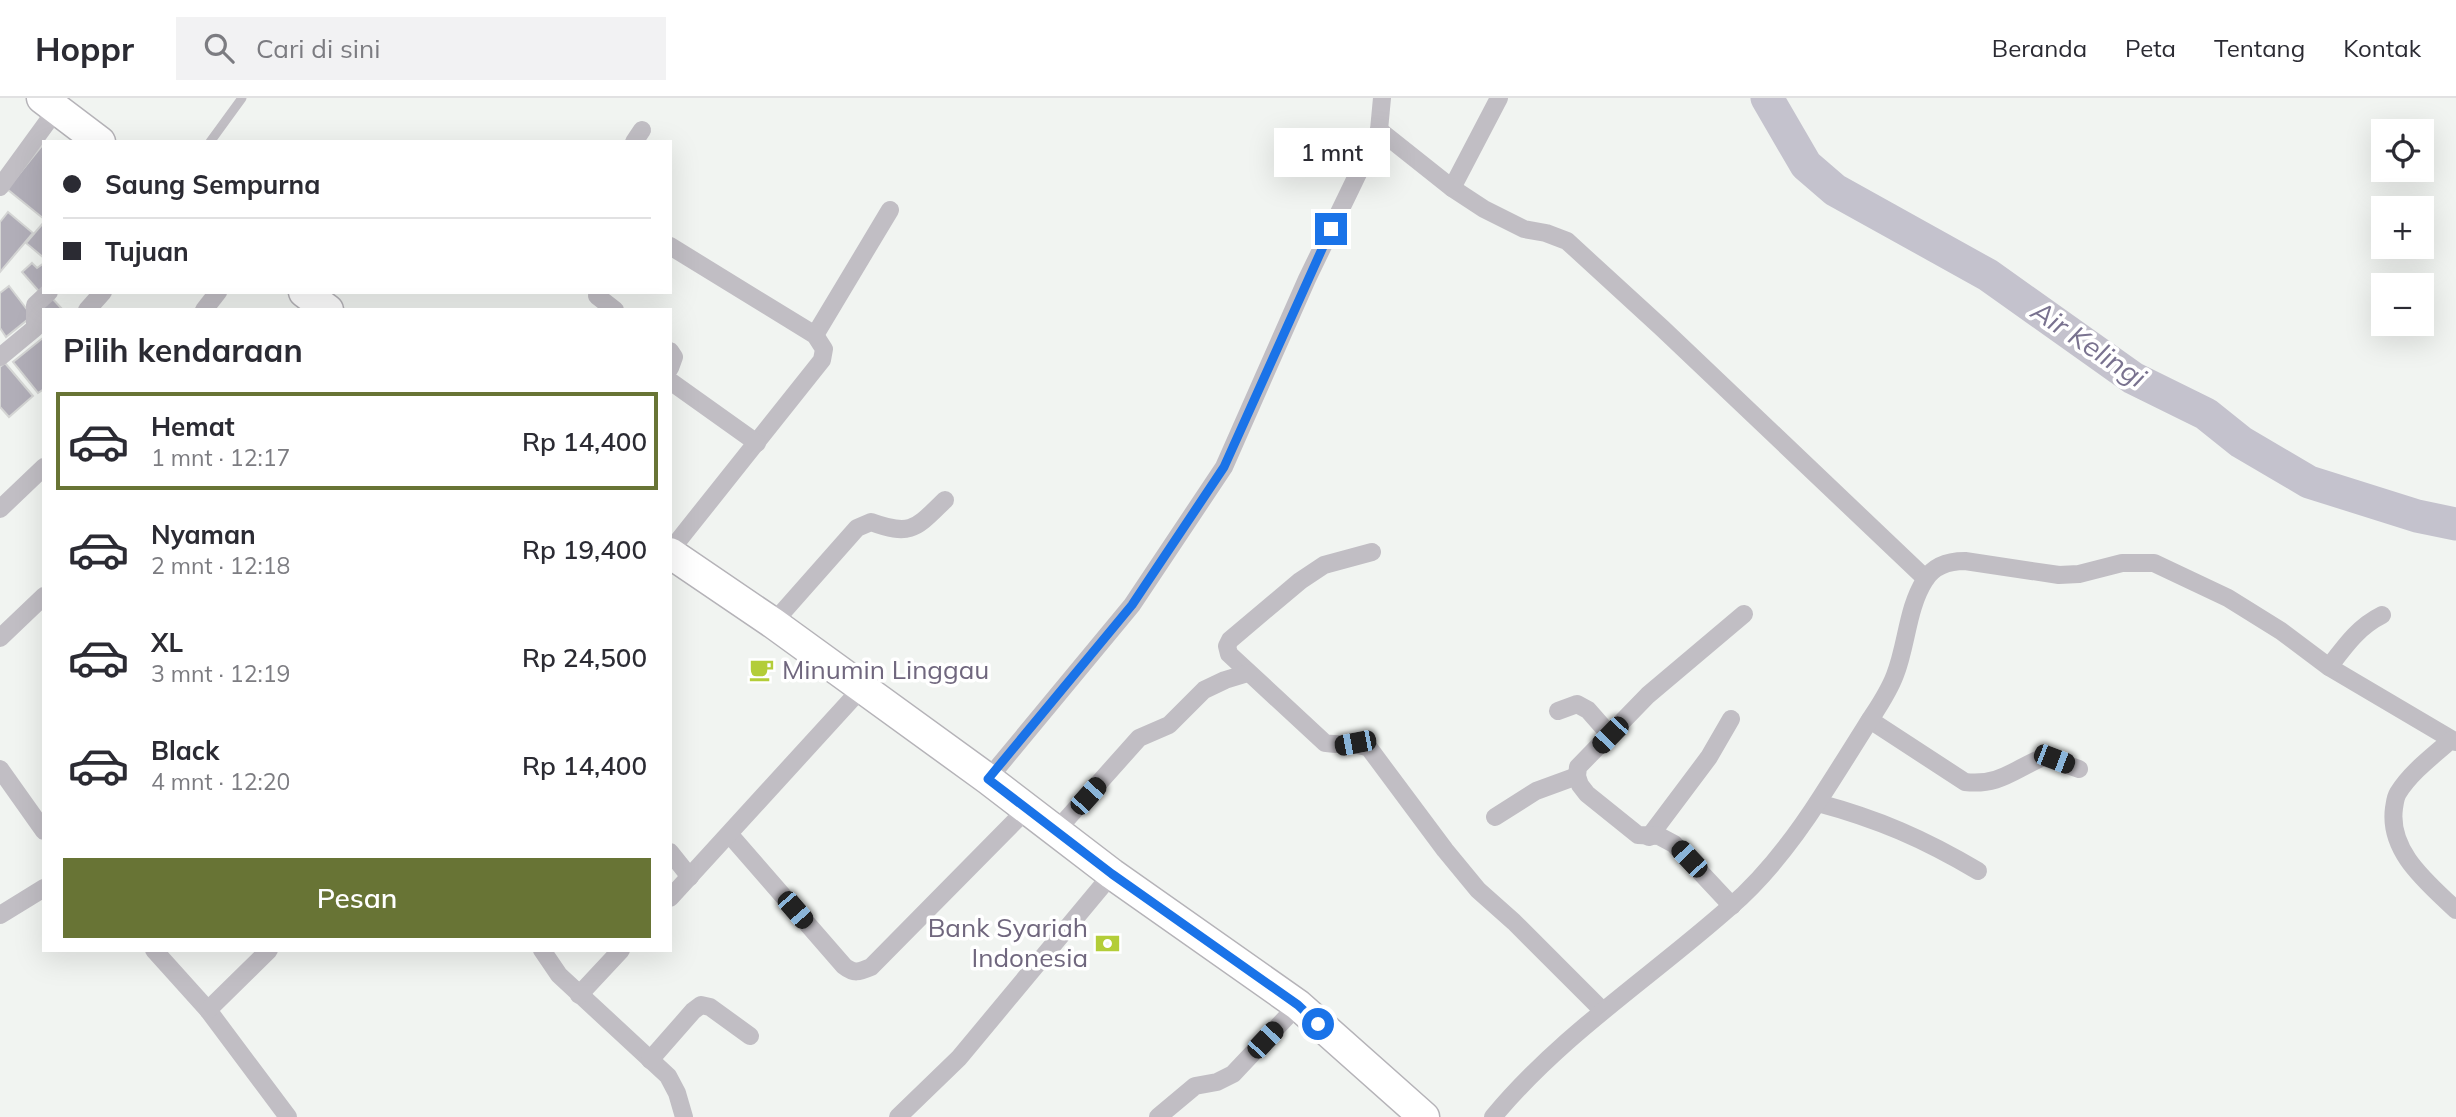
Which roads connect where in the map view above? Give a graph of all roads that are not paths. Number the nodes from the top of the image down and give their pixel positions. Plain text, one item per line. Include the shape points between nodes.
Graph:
1 (242, 98) edge
2 (1382, 98) edge
3 (1499, 98) edge
4 (49, 104) edge
5 (1378, 130) junction
6 (97, 140) edge
7 (211, 140) edge
8 (0, 187) edge
9 (1452, 188) junction
10 (890, 210) dead end
11 (672, 247) edge
12 (47, 294) edge
13 (101, 294) edge
14 (216, 294) edge
15 (595, 299) edge
16 (89, 308) edge
17 (206, 308) edge
18 (611, 308) edge
19 (815, 335) junction
20 (0, 357) edge
21 (672, 382) edge
22 (757, 443) junction
23 (42, 469) edge
24 (945, 499) dead end
25 (0, 509) edge
26 (672, 549) edge
27 (1372, 552) dead end
28 (672, 553) edge
29 (1925, 578) junction
30 (42, 598) edge
31 (1744, 614) dead end
32 (2382, 615) dead end
33 (774, 623) junction
34 (0, 638) edge
35 (2329, 667) junction
36 (1248, 673) junction
37 (861, 689) junction
38 (1558, 711) dead end
39 (1731, 719) dead end
40 (1870, 720) junction
41 (1610, 735) junction
42 (2454, 741) edge
43 (0, 769) edge
44 (2079, 769) dead end
45 (1577, 776) junction
46 (988, 779) junction
47 (1818, 803) junction
48 (1027, 809) junction
49 (1495, 817) dead end
50 (42, 828) edge
51 (1056, 831) junction
52 (730, 835) junction
53 (1649, 837) junction
54 (672, 854) edge
55 (1978, 871) dead end
56 (1112, 874) junction
57 (690, 877) junction
58 (42, 889) edge
59 (672, 896) edge
60 (1732, 906) junction
61 (2456, 910) edge
62 (0, 915) edge
63 (156, 952) edge
64 (267, 952) edge
65 (543, 952) edge
66 (619, 952) edge
67 (579, 995) junction
68 (1298, 1005) junction
69 (208, 1010) junction
70 (1602, 1010) junction
71 (750, 1036) dead end
72 (650, 1060) junction
73 (1421, 1116) edge
74 (288, 1117) edge
75 (684, 1117) edge
76 (898, 1117) edge
77 (1158, 1117) edge
78 (1493, 1117) edge

1 - 7 lane
2 - 5 street
3 - 9 street
4 - 6 highway
4 - 8 street
5 - 9 street
5 - 46 street via 1224,467 1132,605
9 - 29 street via 1524,229 1567,241
10 - 19 street
11 - 19 street
12 - 20 street via 35,305 35,328
13 - 16 street
14 - 17 street
15 - 18 street
19 - 22 street via 824,349 822,360
21 - 22 street
22 - 26 street
23 - 25 street
24 - 33 street via 910,529 871,522 856,528
27 - 36 street via 1324,565 1230,640 1229,654
28 - 33 highway
29 - 35 street via 1952,561 2059,575 2122,563 2154,563 2235,602
29 - 40 street via 1895,677
30 - 34 street
31 - 41 street via 1648,695
32 - 35 street via 2365,624
33 - 37 highway
35 - 42 street
36 - 51 street via 1204,690 1169,725 1139,738
36 - 70 street via 1325,743 1369,748 1478,890
37 - 46 highway
37 - 52 street
38 - 41 street via 1577,704
39 - 53 street via 1709,757
40 - 44 street via 1965,782 2003,779 2045,757
40 - 47 street
41 - 45 street via 1578,768
42 - 61 street via 2414,773 2396,795 2393,819 2398,842 2410,863
43 - 50 street
45 - 49 street via 1536,791
45 - 53 street via 1587,794 1638,835
46 - 48 highway
47 - 55 street via 1911,834
47 - 60 street via 1768,869
48 - 51 highway
48 - 52 street via 871,967 859,972 844,966
51 - 56 highway
52 - 57 street
53 - 60 street via 1659,836 1674,844
54 - 57 street
56 - 68 highway
56 - 76 street via 959,1058
57 - 59 street
58 - 62 street
60 - 70 street
63 - 69 street
64 - 69 street
65 - 67 street
66 - 67 street
67 - 72 street
68 - 73 highway
68 - 77 street via 1233,1074 1195,1086
69 - 74 street
70 - 78 street
71 - 72 street via 710,1006 701,1005
72 - 75 street via 673,1084

